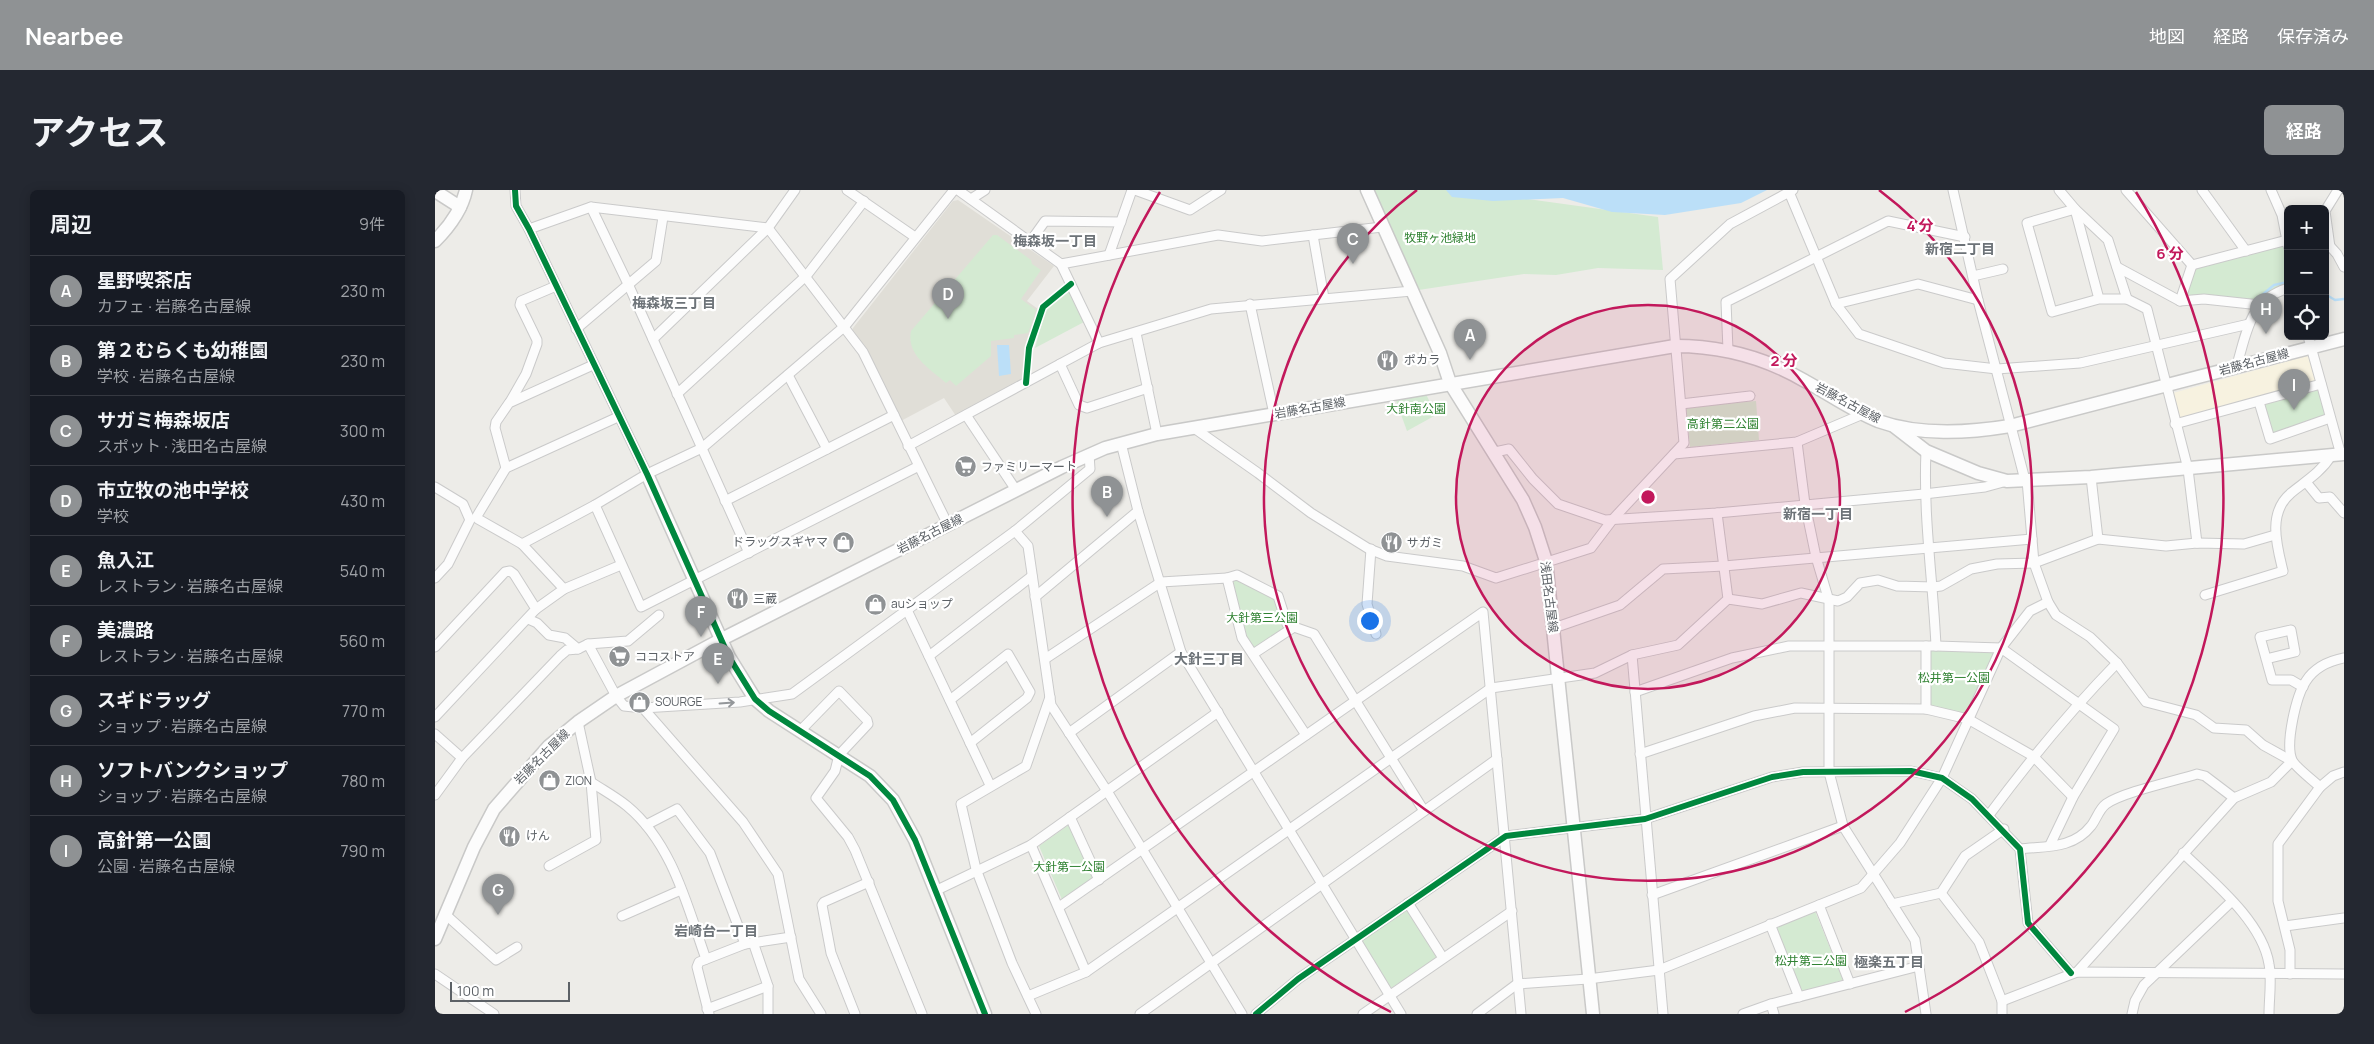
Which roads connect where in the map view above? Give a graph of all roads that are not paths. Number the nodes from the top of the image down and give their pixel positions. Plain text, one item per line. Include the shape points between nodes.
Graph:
1 (466, 190) edge
2 (515, 190) edge
3 (795, 190) edge
4 (847, 190) edge
5 (955, 190) edge
6 (958, 190) edge
7 (985, 190) edge
8 (1134, 190) edge
9 (1221, 190) edge
10 (1367, 190) edge
11 (1953, 190) edge
12 (2059, 190) edge
13 (2126, 190) edge
14 (2202, 190) edge
15 (2271, 190) edge
16 (2337, 190) edge
17 (435, 191) edge
18 (1791, 191) edge
19 (971, 199) junction
20 (864, 202) junction
21 (2328, 205) edge
22 (460, 207) junction
23 (591, 207) junction
24 (2075, 209) junction
25 (663, 217) junction
26 (1121, 222) junction
27 (2284, 226) edge
28 (768, 228) junction
29 (1383, 228) junction
30 (529, 229) junction
31 (1313, 235) junction
32 (915, 237) junction
33 (1965, 237) junction
34 (435, 241) edge
35 (1030, 242) junction
36 (2284, 244) edge
37 (2329, 246) edge
38 (2246, 251) junction
39 (1109, 255) junction
40 (1815, 257) junction
41 (1061, 264) junction
42 (2192, 265) junction
43 (2117, 266) junction
44 (2344, 267) edge
45 (2003, 269) dead end
46 (807, 275) junction
47 (1973, 276) junction
48 (556, 286) junction
49 (629, 286) junction
50 (2284, 290) edge
51 (1412, 291) junction
52 (1324, 298) junction
53 (2099, 299) junction
54 (2127, 299) junction
55 (1978, 300) junction
56 (2180, 301) junction
57 (1250, 304) junction
58 (1837, 304) junction
59 (2260, 305) junction
60 (2249, 324) junction
61 (845, 326) junction
62 (576, 330) junction
63 (1136, 333) junction
64 (2344, 338) edge
65 (653, 339) junction
66 (2310, 342) edge
67 (1099, 343) junction
68 (2156, 345) junction
69 (1675, 346) junction
70 (1728, 350) junction
71 (1060, 364) junction
72 (593, 365) junction
73 (2236, 368) junction
74 (1997, 369) junction
75 (788, 375) junction
76 (1450, 383) junction
77 (2321, 384) junction
78 (2166, 385) junction
79 (1148, 388) junction
80 (677, 394) junction
81 (1750, 396) dead end
82 (509, 402) junction
83 (2259, 402) junction
84 (1681, 404) junction
85 (1274, 414) junction
86 (1863, 414) junction
87 (966, 415) junction
88 (894, 416) junction
89 (618, 417) junction
90 (2330, 418) junction
91 (2175, 424) junction
92 (1893, 425) junction
93 (2010, 426) junction
94 (1194, 428) junction
95 (1157, 434) junction
96 (1797, 442) junction
97 (1121, 443) junction
98 (908, 446) junction
99 (702, 448) junction
100 (827, 450) junction
101 (1926, 451) junction
102 (1495, 452) junction
103 (1089, 454) junction
104 (1673, 454) junction
105 (2339, 455) edge
106 (917, 467) junction
107 (506, 468) junction
108 (2188, 469) junction
109 (647, 474) junction
110 (2091, 477) junction
111 (2026, 480) junction
112 (2007, 481) junction
113 (2306, 482) junction
114 (435, 487) edge
115 (1016, 490) junction
116 (1924, 494) junction
117 (725, 501) junction
118 (1805, 504) junction
119 (595, 505) junction
120 (1138, 511) junction
121 (1717, 513) junction
122 (2344, 513) edge
123 (1613, 519) junction
124 (948, 525) junction
125 (1015, 531) junction
126 (2275, 535) junction
127 (2031, 539) junction
128 (2098, 539) junction
129 (2197, 543) junction
130 (522, 544) junction
131 (1929, 547) junction
132 (1371, 549) junction
133 (749, 553) junction
134 (1816, 557) junction
135 (1546, 561) junction
136 (2035, 563) junction
137 (621, 565) junction
138 (1724, 566) junction
139 (1031, 576) junction
140 (435, 578) edge
141 (1227, 578) junction
142 (696, 580) junction
143 (1161, 582) junction
144 (1933, 587) junction
145 (564, 589) junction
146 (2205, 595) dead end
147 (1035, 597) junction
148 (1728, 599) junction
149 (1829, 601) junction
150 (2048, 602) junction
151 (536, 609) junction
152 (907, 610) junction
153 (659, 615) dead end
154 (528, 619) junction
155 (1293, 627) junction
156 (1554, 628) junction
157 (1376, 634) dead end
158 (722, 639) junction
159 (588, 644) junction
160 (1931, 646) junction
161 (435, 647) edge
162 (1829, 647) junction
163 (2001, 648) junction
164 (578, 649) junction
165 (1181, 652) junction
166 (1253, 654) junction
167 (1632, 655) junction
168 (929, 656) junction
169 (2266, 658) dead end
170 (2344, 658) edge
171 (1045, 659) junction
172 (2117, 664) junction
173 (1558, 677) junction
174 (2303, 687) junction
175 (1491, 688) junction
176 (1635, 692) junction
177 (616, 696) junction
178 (1050, 696) junction
179 (755, 699) junction
180 (950, 700) junction
181 (1355, 701) junction
182 (2079, 702) junction
183 (643, 708) junction
184 (1828, 708) junction
185 (1926, 709) junction
186 (1218, 712) junction
187 (435, 717) edge
188 (1968, 719) junction
189 (578, 722) junction
190 (800, 731) junction
191 (1069, 733) junction
192 (435, 734) edge
193 (1306, 736) junction
194 (970, 743) junction
195 (1640, 754) junction
196 (839, 755) junction
197 (2033, 756) junction
198 (462, 758) junction
199 (1390, 758) junction
200 (1497, 759) junction
201 (2292, 761) junction
202 (1254, 771) junction
203 (1829, 772) junction
204 (2344, 772) edge
205 (1942, 778) junction
206 (591, 782) junction
207 (990, 785) junction
208 (2320, 787) junction
209 (1107, 791) junction
210 (435, 795) edge
211 (2073, 797) junction
212 (2234, 798) junction
213 (1424, 810) junction
214 (1989, 815) junction
215 (1070, 817) junction
216 (1645, 820) junction
217 (646, 825) junction
218 (1843, 826) junction
219 (1575, 827) junction
220 (1289, 829) junction
221 (2003, 829) junction
222 (1506, 836) junction
223 (1031, 844) junction
224 (2050, 845) junction
225 (2020, 849) junction
226 (1141, 850) junction
227 (2183, 853) junction
228 (549, 866) dead end
229 (976, 870) junction
230 (1873, 875) junction
231 (1099, 880) junction
232 (869, 882) junction
233 (1323, 882) junction
234 (681, 890) junction
235 (935, 891) junction
236 (1941, 892) junction
237 (1652, 894) junction
238 (2232, 900) junction
239 (1408, 904) junction
240 (1892, 904) junction
241 (1819, 905) junction
242 (1059, 907) junction
243 (1177, 908) junction
244 (1512, 911) junction
245 (445, 914) junction
246 (623, 916) dead end
247 (2344, 918) edge
248 (1770, 924) junction
249 (2285, 926) junction
250 (791, 937) junction
251 (435, 939) edge
252 (1357, 939) junction
253 (749, 943) junction
254 (517, 947) dead end
255 (1443, 958) junction
256 (706, 959) junction
257 (1210, 963) junction
258 (1919, 966) junction
259 (1659, 970) junction
260 (1086, 972) junction
261 (2074, 973) junction
262 (435, 974) edge
263 (2156, 974) junction
264 (2270, 974) junction
265 (2290, 974) junction
266 (2344, 974) edge
267 (1588, 980) junction
268 (1517, 984) junction
269 (1850, 984) junction
270 (768, 986) junction
271 (1390, 995) junction
272 (1028, 996) junction
273 (1799, 997) junction
274 (2002, 1001) junction
275 (1771, 1004) junction
276 (708, 1011) edge
277 (494, 1014) edge
278 (768, 1014) edge
279 (821, 1014) edge
280 (855, 1014) edge
281 (922, 1014) edge
282 (985, 1014) edge
283 (1036, 1014) edge
284 (1140, 1014) edge
285 (1242, 1014) edge
286 (1256, 1014) edge
287 (1363, 1014) edge
288 (1401, 1014) edge
289 (1477, 1014) edge
290 (1521, 1014) edge
291 (1593, 1014) edge
292 (1663, 1014) edge
293 (1743, 1014) edge
294 (1774, 1014) edge
295 (1926, 1014) edge
296 (2002, 1014) edge
297 (2132, 1014) edge
298 (2269, 1014) edge

1 - 22 main road
2 - 30 street via 516,206
3 - 28 street
4 - 20 street
5 - 32 street
6 - 19 street
7 - 19 street
8 - 9 street via 1190,210
8 - 26 street
10 - 29 main road, 浅田名古屋線
11 - 33 street
12 - 24 street
13 - 42 street
14 - 38 street
15 - 27 street
16 - 21 street
17 - 22 main road
18 - 40 street
18 - 69 street via 1730,224 1670,279
19 - 35 street
20 - 32 street
20 - 46 street
22 - 34 main road
23 - 25 street
23 - 30 street
23 - 49 street
24 - 43 street via 2108,240
24 - 53 street
24 - 53 street via 2027,223 2052,312
25 - 28 street
25 - 49 street via 656,261
26 - 35 street via 1045,221
26 - 39 street
28 - 46 street
28 - 65 street
29 - 31 street
29 - 51 main road, 浅田名古屋線
30 - 48 street
31 - 39 street via 1262,241 1218,235
31 - 52 street
32 - 61 street
33 - 40 street via 1888,221
33 - 47 street
35 - 41 street
36 - 38 street
37 - 44 street
38 - 42 street
39 - 41 street
40 - 58 street
40 - 70 street via 1726,302
41 - 67 street
42 - 56 street
43 - 54 street
43 - 56 street
45 - 47 street
46 - 61 street
46 - 80 street
47 - 55 street
48 - 62 street
48 - 82 street via 521,301 519,305 537,344 526,374
49 - 62 street
49 - 65 street
50 - 59 street
51 - 52 street
51 - 76 main road, 浅田名古屋線
52 - 57 street
53 - 54 street
54 - 68 street via 2147,309
55 - 58 street via 1918,284
55 - 74 street
56 - 59 street via 2204,299
57 - 63 street via 1211,309
57 - 85 street
58 - 74 street via 1859,334 1944,363
59 - 60 street via 2253,312
60 - 68 street
60 - 73 street
61 - 75 street
61 - 88 street via 863,352
62 - 72 street
63 - 67 street
63 - 79 street
64 - 66 main road, 岩藤名古屋線
65 - 80 street
66 - 73 main road, 岩藤名古屋線
66 - 77 street
67 - 71 street
68 - 74 street via 2081,362
68 - 78 street
69 - 70 main road, 岩藤名古屋線
69 - 76 main road, 岩藤名古屋線
69 - 84 street
70 - 86 main road, 岩藤名古屋線 via 1773,364
71 - 79 street via 1079,405 1087,408
71 - 87 street
72 - 82 street
72 - 89 street
73 - 78 main road, 岩藤名古屋線
74 - 93 street
75 - 99 street
75 - 100 street
76 - 85 main road, 岩藤名古屋線
76 - 102 main road, 浅田名古屋線
77 - 83 street
77 - 90 street
78 - 91 street
78 - 93 main road, 岩藤名古屋線
79 - 95 street
80 - 99 street
81 - 84 street
82 - 107 street via 495,428
83 - 90 street via 2270,439
83 - 91 street
84 - 104 street via 1684,443
85 - 94 main road, 岩藤名古屋線
86 - 92 main road, 岩藤名古屋線
86 - 96 street
87 - 98 street
87 - 115 street
88 - 98 street
88 - 100 street
89 - 107 street
89 - 109 street
90 - 105 street
91 - 108 street
92 - 93 main road, 岩藤名古屋線 via 1950,432
92 - 101 main road
93 - 111 street
94 - 95 main road, 岩藤名古屋線
94 - 132 street via 1311,513
95 - 97 main road, 岩藤名古屋線
96 - 104 street
96 - 118 street
97 - 103 main road, 岩藤名古屋線
97 - 120 street
98 - 106 street
99 - 109 street
99 - 117 street
100 - 117 street
101 - 112 main road via 1978,473
101 - 116 street
102 - 123 street via 1509,449 1558,504 1605,520
102 - 135 main road, 浅田名古屋線 via 1523,500
103 - 115 main road, 岩藤名古屋線
103 - 125 street via 1090,469
104 - 123 street
105 - 108 main road
105 - 113 street
106 - 124 street
106 - 133 street
107 - 130 street via 477,516 478,520
108 - 110 main road
108 - 129 street
109 - 119 street
109 - 142 main road
110 - 111 main road
110 - 128 street
111 - 112 main road
111 - 127 street
112 - 116 street via 1985,488
113 - 122 street via 2319,498 2330,497
113 - 126 street via 2289,495 2279,512
114 - 140 street via 463,504 470,520 448,564
115 - 124 main road, 岩藤名古屋線
116 - 118 street
116 - 131 street
117 - 133 street
118 - 121 street
118 - 134 street
119 - 130 street
119 - 137 street
120 - 143 street
120 - 147 street
121 - 123 street
121 - 138 street
123 - 135 street via 1591,548
124 - 158 main road, 岩藤名古屋線
125 - 139 street via 1028,546
125 - 152 street
126 - 129 street via 2244,544
126 - 146 street via 2283,571
127 - 131 street
127 - 136 street
128 - 129 street via 2166,546
128 - 136 street
130 - 145 street
131 - 134 street
131 - 144 street
132 - 135 street via 1387,556 1463,566 1495,578
132 - 157 street via 1367,604
133 - 142 street
134 - 138 street
134 - 149 street
135 - 156 main road, 浅田名古屋線
136 - 144 street via 1997,564 1971,569 1941,586
136 - 150 street
137 - 142 street via 641,607
137 - 145 street
138 - 148 street
138 - 156 street via 1663,568 1621,605
139 - 147 street
139 - 168 street
141 - 143 street
141 - 155 street via 1237,576 1278,596 1287,624
141 - 166 street via 1242,638
142 - 158 main road
143 - 165 street
143 - 171 street
144 - 149 street via 1897,586 1878,580 1860,583 1847,597
144 - 160 street
145 - 151 street
147 - 171 street
148 - 149 street via 1762,604 1801,593
148 - 167 street via 1678,645
149 - 162 street
150 - 163 street via 2029,611
150 - 172 street via 2056,615 2090,637
151 - 154 street
151 - 161 street via 514,574 505,572
152 - 168 street
152 - 179 street via 792,694
153 - 159 street via 628,641
154 - 164 street via 549,635 565,638
154 - 187 street
155 - 166 street
155 - 181 street via 1314,634
156 - 173 main road, 浅田名古屋線
158 - 177 main road, 岩藤名古屋線
158 - 179 main road via 729,657
159 - 164 street
159 - 177 street
160 - 162 street
160 - 163 street
160 - 185 street
162 - 176 street via 1789,646 1732,658
162 - 184 street
163 - 182 street
163 - 188 street
164 - 198 street via 567,650 560,656
165 - 186 street
165 - 191 street
166 - 193 street
167 - 173 street via 1595,673
167 - 176 street
168 - 180 street
169 - 174 street via 2272,680 2291,680
170 - 174 street via 2326,662
171 - 178 street
172 - 182 street
172 - 201 street via 2146,702 2196,714 2214,728 2246,730 2263,745
173 - 175 street
173 - 219 main road, 浅田名古屋線
174 - 201 street via 2291,729
175 - 181 street via 1483,612
175 - 199 street
175 - 200 street
176 - 195 street
177 - 183 street via 624,706
177 - 189 main road, 岩藤名古屋線
178 - 191 street via 1051,705
178 - 207 street via 1026,766
183 -> 179 street
179 - 190 main road
180 - 194 street
180 - 194 street via 1008,654 1030,692 1027,698
181 - 193 street
181 - 199 street
182 - 197 street
182 - 211 street via 2114,729
183 - 250 street via 743,822 778,874
184 - 185 street
184 - 195 street via 1795,708 1755,716
184 - 203 street
185 - 188 street
186 - 202 street
186 - 209 street
188 - 197 street
188 - 205 street
189 - 206 street
189 - 245 main road, 岩藤名古屋線 via 549,746 494,809
190 - 196 main road
190 - 196 street via 839,691 842,692 868,724
191 - 209 street
192 - 198 street
193 - 202 street
194 - 207 street
195 - 216 street
196 - 232 street via 835,770 816,798 848,837
196 - 235 main road via 870,776 893,800 915,840
197 - 211 street
197 - 214 street
198 - 210 street
199 - 213 street
199 - 220 street
200 - 213 street
200 - 222 street
201 - 208 street
201 - 212 street via 2271,782
202 - 220 street
202 - 226 street
203 - 205 street via 1911,771
203 - 216 street via 1772,777
203 - 218 street
204 - 208 street
205 - 214 street via 1972,798
205 - 230 street via 1900,844
206 - 217 street via 627,806
206 - 228 street via 596,840
207 - 229 street via 961,804
208 - 249 street via 2278,844 2279,901
209 - 215 street
209 - 226 street
211 - 224 street
212 - 224 street via 2205,776 2197,774 2105,804 2077,840 2064,846
212 - 227 street
213 - 233 street
214 - 221 street
215 - 223 street
215 - 231 street
216 - 219 street
216 - 237 street
217 - 234 street via 670,860
217 - 253 street via 677,809 710,853
218 - 230 street
218 - 237 street
219 - 222 street
219 - 267 main road, 浅田名古屋線
220 - 233 street
220 - 243 street
221 - 225 street
221 - 236 street via 1965,856
222 - 239 street
222 - 244 street
223 - 229 street
223 - 242 street
224 - 225 street
225 - 261 street via 2028,923
226 - 231 street
226 - 243 street
227 - 238 street
227 - 261 street
229 - 235 street
229 - 272 street
230 - 240 street
230 - 241 street via 1861,888
231 - 242 street
232 - 280 street via 822,905 831,953
232 - 281 street
233 - 252 street
233 - 257 street
234 - 246 street
234 - 256 street
235 - 282 main road
236 - 240 street
236 - 274 street via 1979,942
237 - 259 street
238 - 263 street
238 - 264 street via 2260,938
239 - 252 street
239 - 255 street
240 - 258 street via 1915,940
241 - 248 street
241 - 269 street
242 - 260 street
243 - 257 street
243 - 260 street
244 - 255 street
244 - 268 street
245 - 251 main road, 岩藤名古屋線
245 - 254 street via 496,960
247 - 249 street
248 - 259 street
248 - 273 street
249 - 265 street
250 - 253 street
250 - 279 street via 799,979
252 - 271 street
252 - 286 street via 1298,979
253 - 256 street
253 - 270 street
255 - 271 street
256 - 276 street via 697,967
257 - 284 street
257 - 285 street
258 - 269 street
258 - 295 street
259 - 267 street
259 - 292 street
260 - 272 street
261 - 263 street
261 - 274 street
262 - 277 street
263 - 264 street
263 - 297 street via 2144,985
264 - 265 street
264 - 298 street
265 - 266 street
267 - 268 street
267 - 291 main road, 浅田名古屋線
268 - 289 street
268 - 290 street
269 - 273 street
270 - 276 street
270 - 278 street
271 - 287 street
271 - 288 street
272 - 283 street
273 - 275 street
274 - 296 street
275 - 293 street
275 - 294 street

